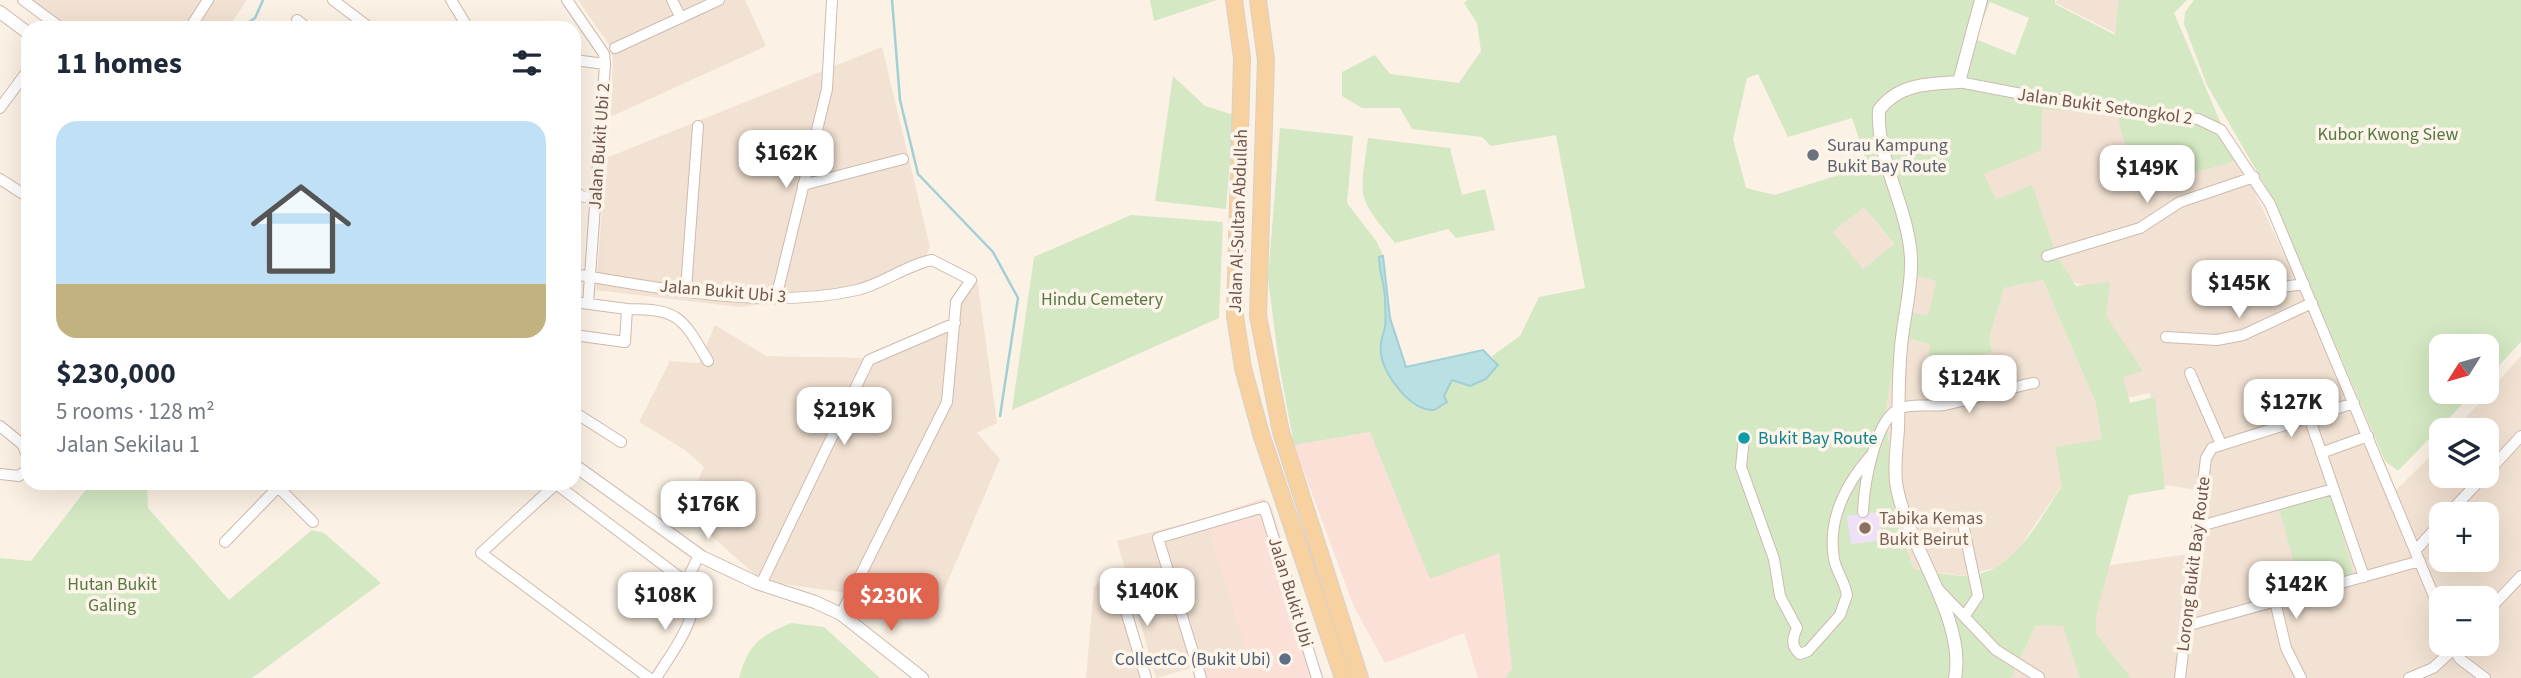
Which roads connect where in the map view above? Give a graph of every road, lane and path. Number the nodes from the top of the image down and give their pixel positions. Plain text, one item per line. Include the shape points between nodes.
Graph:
1 (23, 0) edge
2 (333, 0) edge
3 (451, 0) edge
4 (567, 0) edge
5 (671, 0) edge
6 (719, 0) edge
7 (832, 0) edge
8 (1234, 0) edge
9 (1258, 0) edge
10 (1980, 0) edge
11 (204, 2) edge
12 (0, 12) edge
13 (681, 18) junction
14 (52, 21) edge
15 (194, 21) edge
16 (361, 21) edge
17 (464, 21) edge
18 (21, 28) edge
19 (615, 48) dead end
20 (581, 61) edge
21 (605, 64) junction
22 (21, 80) edge
23 (1959, 82) junction
24 (0, 108) edge
25 (698, 126) dead end
26 (903, 159) dead end
27 (2254, 177) junction
28 (0, 179) edge
29 (803, 185) junction
30 (21, 192) edge
31 (581, 196) edge
32 (596, 199) junction
33 (2047, 256) dead end
34 (581, 275) edge
35 (590, 277) junction
36 (2304, 284) junction
37 (686, 289) junction
38 (2262, 290) dead end
39 (776, 298) junction
40 (581, 302) edge
41 (588, 303) junction
42 (2312, 303) junction
43 (626, 309) junction
44 (955, 323) junction
45 (581, 336) edge
46 (2166, 337) dead end
47 (708, 360) dead end
48 (2190, 373) dead end
49 (2034, 383) dead end
50 (2354, 403) junction
51 (1898, 409) junction
52 (581, 416) edge
53 (2309, 417) junction
54 (0, 426) edge
55 (2368, 436) junction
56 (2521, 436) edge
57 (1744, 438) dead end
58 (21, 442) edge
59 (621, 442) dead end
60 (2221, 444) junction
61 (1872, 453) junction
62 (2321, 453) junction
63 (2499, 459) edge
64 (581, 470) edge
65 (0, 474) edge
66 (21, 474) edge
67 (2472, 488) edge
68 (2333, 489) junction
69 (275, 490) edge
70 (284, 490) edge
71 (549, 490) edge
72 (564, 490) edge
73 (2459, 502) edge
74 (1863, 512) dead end
75 (313, 522) dead end
76 (1963, 524) dead end
77 (2197, 527) junction
78 (2429, 535) edge
79 (225, 542) dead end
80 (2416, 550) junction
81 (699, 555) junction
82 (2420, 561) junction
83 (2521, 576) edge
84 (2364, 577) junction
85 (686, 582) junction
86 (757, 583) junction
87 (2430, 586) edge
88 (1119, 588) dead end
89 (1938, 589) junction
90 (2499, 599) edge
91 (2275, 601) junction
92 (841, 614) junction
93 (1966, 614) junction
94 (2186, 626) junction
95 (2444, 656) edge
96 (2464, 656) edge
97 (2039, 677) edge
98 (649, 678) edge
99 (656, 678) edge
100 (922, 678) edge
101 (1146, 678) edge
102 (1201, 678) edge
103 (1317, 678) edge
104 (1343, 678) edge
105 (1360, 678) edge
106 (1955, 678) edge
107 (2180, 678) edge
108 (2301, 678) edge
109 (2409, 678) edge
110 (2485, 678) edge

1 - 14 street
2 - 16 street
3 - 17 street
4 - 21 street, Jalan Bukit Ubi 2 via 604,54
5 - 13 street
6 - 13 street
7 - 29 street via 827,89
8 - 104 main road, Jalan Al-Sultan Abdullah via 1242,58 1234,273 1239,342 1261,434
9 - 105 main road, Jalan Al-Sultan Abdullah via 1266,60 1258,316 1281,432
10 - 23 street
11 - 15 street
12 - 18 street
13 - 19 street
20 - 21 street
21 - 32 street, Jalan Bukit Ubi 2
22 - 24 street
23 - 27 street, Jalan Bukit Setongkol 2 via 2211,122
23 - 51 street via 1907,88 1879,110 1878,127 1903,211 1911,261
25 - 37 street
26 - 29 street
27 - 33 street via 2180,202 2140,228
27 - 36 street, Jalan Bukit Setongkol 2
28 - 30 street
29 - 39 street
31 - 32 street
32 - 35 street, Jalan Bukit Ubi 2
34 - 35 street, Jalan Bukit Ubi 3
35 - 37 street, Jalan Bukit Ubi 3
35 - 41 street, Jalan Bukit Ubi 2
36 - 38 street
36 - 42 street, Jalan Bukit Setongkol 2
37 - 39 street, Jalan Bukit Ubi 3
39 - 44 street, Jalan Bukit Ubi 3 via 855,290 932,260 971,280 958,296
40 - 41 street
41 - 43 street
42 - 46 street via 2243,335 2217,340
42 - 50 street, Jalan Bukit Setongkol 2
43 - 45 street via 625,342
43 - 47 street via 674,313
44 - 86 street via 869,360 763,580
44 - 92 street via 947,402
48 - 60 street
49 - 51 street via 1945,404
50 - 53 street
50 - 55 street, Jalan Bukit Setongkol 2
51 - 61 street via 1887,420
51 - 89 street via 1896,480 1900,499
52 - 59 street
53 - 60 street
53 - 62 street
54 - 58 street
55 - 62 street
55 - 80 street, Jalan Bukit Setongkol 2
56 - 63 street
57 - 61 street via 1741,467 1774,559 1780,596 1797,628 1792,638 1800,654 1840,615 1847,595 1834,562 1832,538 1838,506 1853,475
60 - 77 street, Lorong Bukit Bay Route via 2206,458
61 - 74 street
62 - 68 street
64 - 81 street
65 - 66 street
67 - 73 street
68 - 77 street
68 - 84 street
69 - 79 street
70 - 75 street
71 - 98 street via 481,553
72 - 85 street
76 - 93 street via 1978,596
77 - 94 street, Lorong Bukit Bay Route
78 - 80 street
80 - 82 street, Jalan Bukit Setongkol 2
81 - 85 street
81 - 86 street
82 - 84 street
82 - 87 street, Jalan Bukit Setongkol 2
83 - 90 street
84 - 91 street
85 - 99 street via 693,592 694,609
86 - 92 street
88 - 101 street
89 - 93 street
89 - 106 street via 1956,654
91 - 94 street
91 - 108 street via 2286,648
92 - 100 street
93 - 97 street via 1996,650
94 - 107 street, Lorong Bukit Bay Route
95 - 109 street via 2433,668
96 - 110 street
102 - 103 street, Jalan Bukit Ubi via 1158,538 1264,507

